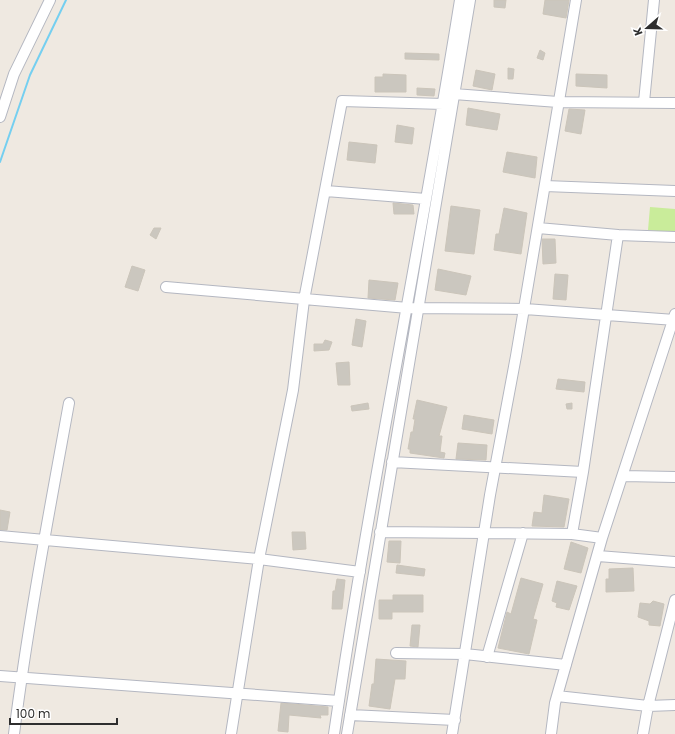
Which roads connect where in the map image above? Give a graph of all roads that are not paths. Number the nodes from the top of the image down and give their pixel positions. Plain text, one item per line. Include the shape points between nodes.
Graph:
1 (50, 0) edge
2 (460, 0) edge
3 (470, 0) edge
4 (576, 0) edge
5 (654, 0) edge
6 (454, 94) junction
7 (558, 102) junction
8 (644, 102) junction
9 (675, 103) edge
10 (443, 104) junction
11 (0, 117) edge
12 (545, 186) junction
13 (326, 191) junction
14 (675, 191) edge
15 (426, 199) junction
16 (538, 228) junction
17 (618, 235) junction
18 (675, 238) edge
19 (166, 288) dead end
20 (304, 300) junction
21 (412, 308) junction
22 (524, 309) junction
23 (605, 314) junction
24 (675, 317) edge
25 (69, 403) dead end
26 (392, 462) junction
27 (495, 468) junction
28 (583, 472) junction
29 (623, 476) junction
30 (675, 478) edge
31 (380, 532) junction
32 (484, 533) junction
33 (522, 533) junction
34 (572, 534) junction
35 (0, 536) edge
36 (602, 538) junction
37 (44, 539) junction
38 (598, 556) junction
39 (259, 559) junction
40 (675, 562) edge
41 (360, 572) junction
42 (675, 600) edge
43 (671, 628) edge
44 (396, 653) dead end
45 (465, 654) junction
46 (487, 657) junction
47 (566, 665) junction
48 (0, 676) edge
49 (21, 677) junction
50 (238, 692) junction
51 (558, 696) junction
52 (339, 701) junction
53 (675, 705) edge
54 (648, 706) junction
55 (350, 715) junction
56 (455, 720) junction
57 (14, 734) edge
58 (231, 734) edge
59 (334, 734) edge
60 (347, 734) edge
61 (452, 734) edge
62 (551, 734) edge
63 (643, 734) edge

1 - 11 street via 14,74
2 - 10 street
3 - 6 street
4 - 7 street
5 - 8 street
6 - 7 street
6 - 21 street
7 - 8 street
7 - 12 street
8 - 9 street
10 - 13 street via 342,101
10 - 15 street
12 - 14 street
12 - 16 street
13 - 15 street
13 - 20 street
15 - 21 street
16 - 17 street
16 - 22 street
17 - 18 street
17 - 23 street
19 - 20 street
20 - 21 street
20 - 39 street via 293,390
21 - 22 street
21 - 26 street
21 - 41 street
22 - 23 street
22 - 27 street
23 - 24 street
23 - 28 street
24 - 29 street
25 - 37 street
26 - 27 street
26 - 31 street
27 - 28 street
27 - 32 street
28 - 34 street
29 - 30 street
29 - 36 street
31 - 32 street
31 - 55 street
32 - 33 street
32 - 45 street
33 - 34 street
33 - 46 street
34 - 36 street
35 - 37 street
36 - 38 street
37 - 39 street
37 - 49 street
38 - 40 street
38 - 47 street
39 - 41 street
39 - 50 street
41 - 52 street
42 - 43 street
43 - 54 street
44 - 45 street
45 - 46 street
45 - 56 street
46 - 47 street
47 - 51 street
48 - 49 street
49 - 50 street
49 - 57 street
50 - 52 street
50 - 58 street
51 - 54 street
51 - 62 street
52 - 59 street
53 - 54 street
54 - 63 street
55 - 56 street
55 - 60 street
56 - 61 street

